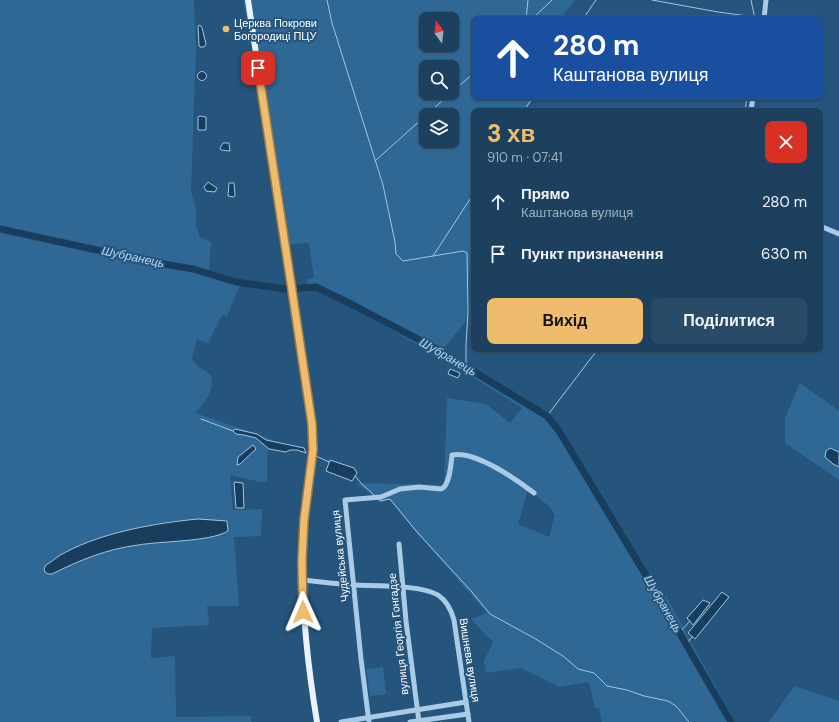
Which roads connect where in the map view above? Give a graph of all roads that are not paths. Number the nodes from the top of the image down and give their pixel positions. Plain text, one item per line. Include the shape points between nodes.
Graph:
1 (248, 0) edge
2 (766, 0) edge
3 (764, 16) edge
4 (823, 227) edge
5 (839, 234) edge
6 (534, 493) dead end
7 (399, 544) dead end
8 (303, 580) junction
9 (353, 585) junction
10 (403, 587) junction
11 (466, 702) junction
12 (417, 709) junction
13 (468, 714) junction
14 (369, 720) edge
15 (419, 721) edge
16 (317, 722) edge
17 (341, 722) edge
18 (410, 722) edge
19 (469, 722) edge

1 - 8 main road via 312,424 313,448 304,520
2 - 3 street
4 - 5 street
6 - 9 street, Чудейська вулиця via 495,466 464,455 452,454 444,488 400,489 382,497 344,500
7 - 10 street, вулиця Георгія Гонгадзе
8 - 9 street, Вишнева вулиця
8 - 16 main road via 303,612
9 - 10 street, Вишнева вулиця
9 - 14 street, Чудейська вулиця
10 - 11 street, Вишнева вулиця via 438,595 451,609
10 - 12 street, вулиця Георгія Гонгадзе
11 - 12 street
11 - 13 street, Вишнева вулиця
12 - 14 street
12 - 15 street, вулиця Георгія Гонгадзе
13 - 15 street
13 - 19 street, Вишнева вулиця
14 - 17 street
15 - 18 street

